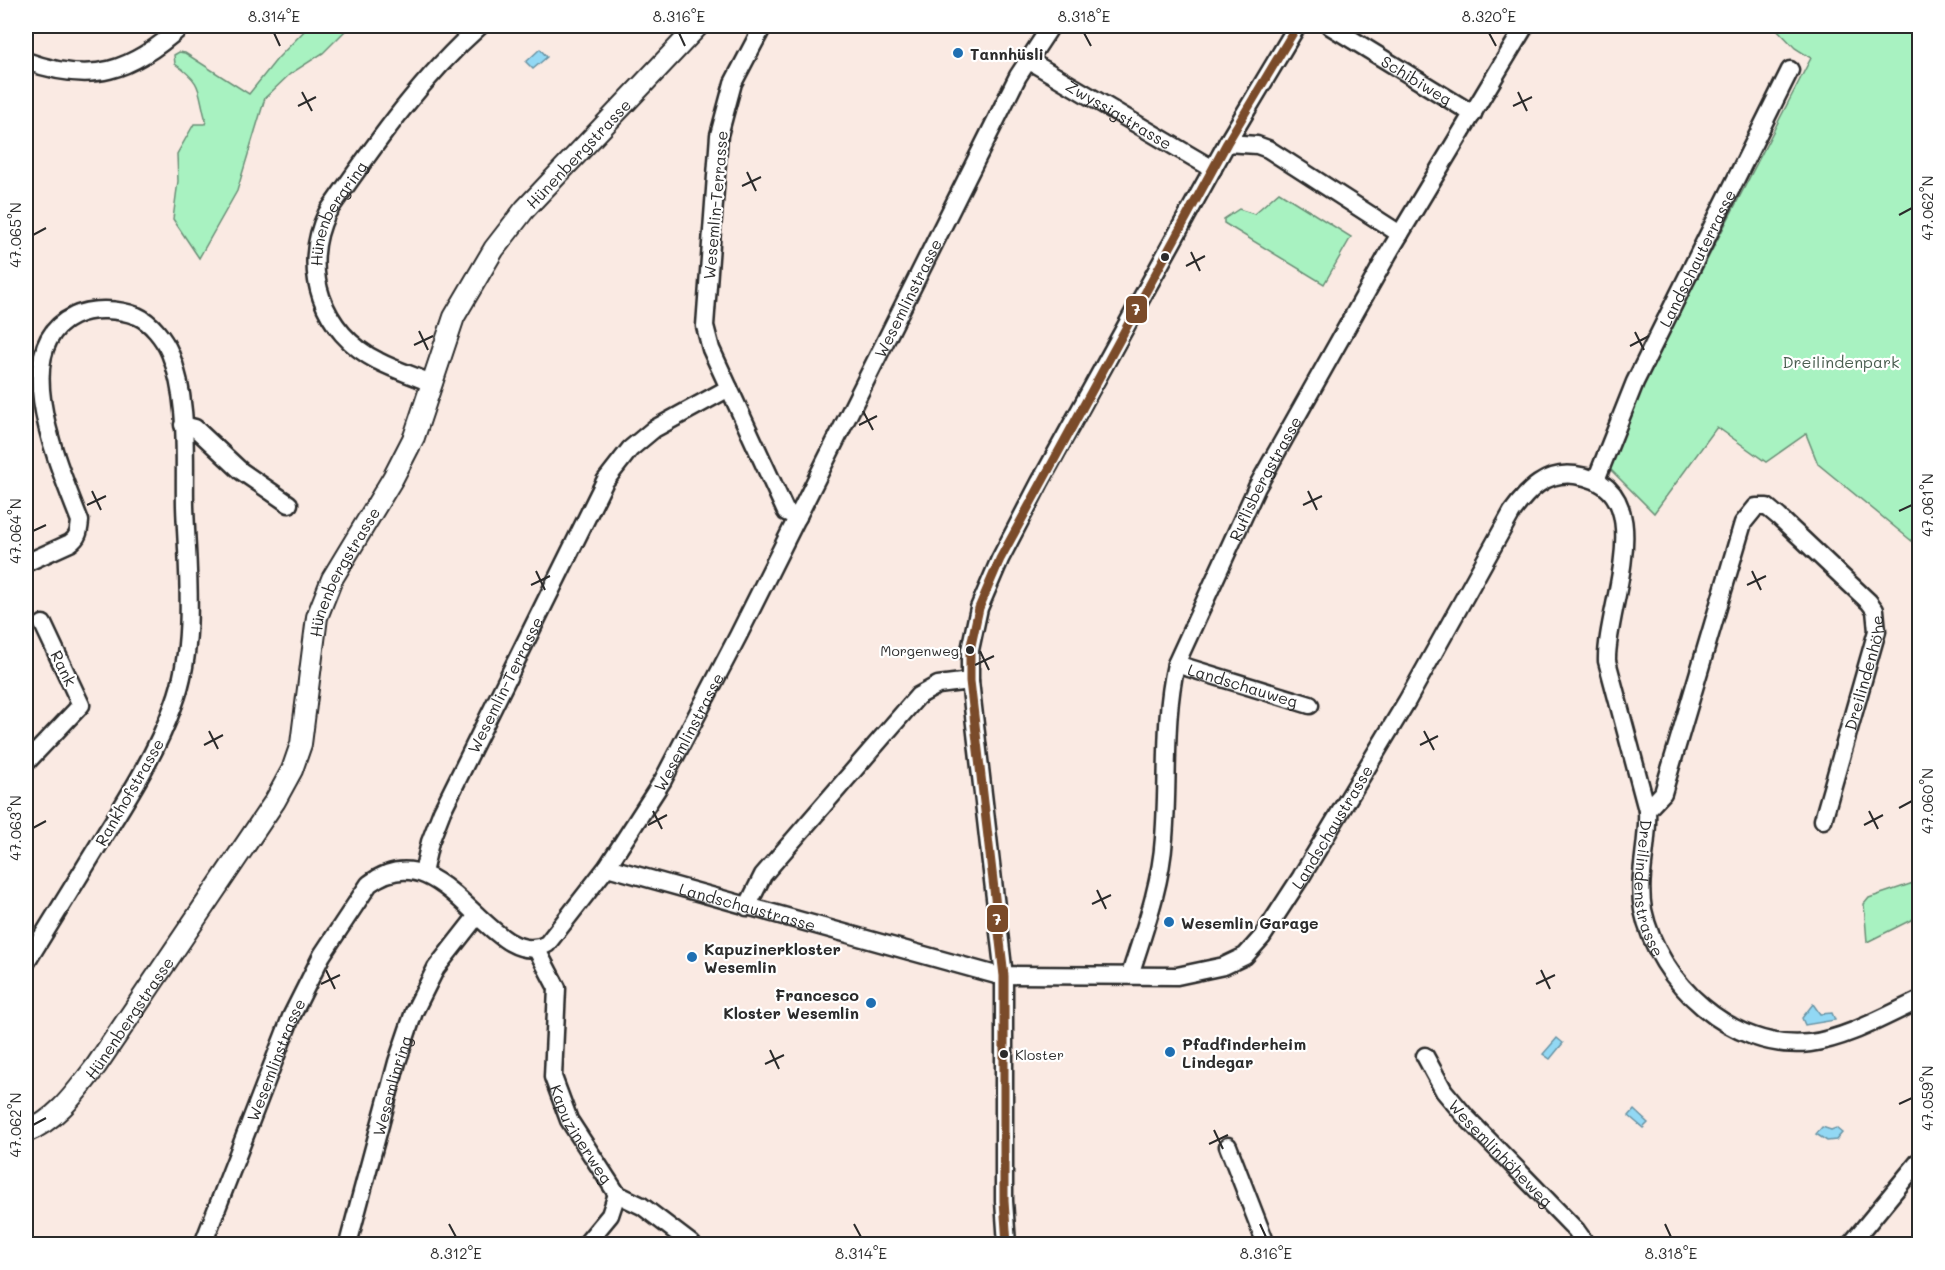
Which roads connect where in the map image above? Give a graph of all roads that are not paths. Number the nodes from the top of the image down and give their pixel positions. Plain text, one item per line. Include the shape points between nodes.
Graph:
1 (182, 26) edge
2 (480, 26) edge
3 (698, 26) edge
4 (763, 26) edge
5 (1051, 26) edge
6 (1297, 26) edge
7 (1330, 26) edge
8 (1525, 26) edge
9 (1028, 60) junction
10 (26, 61) edge
11 (1790, 70) dead end
12 (1473, 114) junction
13 (1227, 143) junction
14 (1213, 169) junction
15 (1400, 234) junction
16 (434, 384) junction
17 (729, 388) junction
18 (183, 425) junction
19 (1596, 480) junction
20 (289, 504) dead end
21 (1756, 507) joint
22 (798, 517) junction
23 (26, 563) edge
24 (43, 624) dead end
25 (1176, 664) junction
26 (970, 681) junction
27 (1310, 705) dead end
28 (26, 763) edge
29 (1647, 810) junction
30 (1823, 820) dead end
31 (607, 867) junction
32 (423, 873) junction
33 (747, 907) junction
34 (476, 917) junction
35 (537, 950) junction
36 (26, 963) edge
37 (1130, 975) junction
38 (1004, 976) junction
39 (1920, 1000) edge
40 (1425, 1056) dead end
41 (26, 1132) edge
42 (1228, 1146) dead end
43 (1920, 1160) edge
44 (617, 1194) junction
45 (1587, 1244) edge
46 (203, 1245) edge
47 (348, 1245) edge
48 (586, 1245) edge
49 (692, 1245) edge
50 (1007, 1245) edge
51 (1266, 1245) edge
52 (1851, 1245) edge

1 - 10 street via 140,58 114,70 54,71
2 - 16 street, Hünenbergring via 430,74 327,213 320,227 315,260 316,287 327,315 347,339 376,361
3 - 16 street, Hünenbergstrasse via 525,208 454,318
4 - 17 street, Wesemlin-Terrasse via 733,83 719,135 705,326
5 - 9 street, Wesemlinstrasse
6 - 13 street
7 - 12 street, Schibiweg
8 - 12 street, Ruflisbergstrasse
9 - 14 street, Zwyssigstrasse
9 - 22 street, Wesemlinstrasse
11 - 19 street, Landschauterrasse via 1635,382
12 - 15 street, Ruflisbergstrasse
13 - 14 street
13 - 15 street via 1268,149
14 - 26 street via 1000,559 979,608 970,650
15 - 25 street, Ruflisbergstrasse via 1257,487
16 - 41 street, Hünenbergstrasse via 414,437 332,579 316,617 301,744 276,801 96,1066 64,1107
17 - 22 street, Wesemlin-Terrasse via 786,512
17 - 32 street, Wesemlin-Terrasse via 654,429 630,449 605,481 442,811
18 - 20 street via 195,428 241,471
18 - 23 street, Rankhofstrasse via 178,379 169,351 144,319 125,311 79,313 51,332 42,367 44,422 80,521 76,538 70,543
18 - 36 street, Rankhofstrasse via 188,599 186,649 177,697 143,773
19 - 29 street via 1616,498 1625,519 1624,555 1606,640 1606,661
19 - 37 street, Landschaustrasse via 1565,473 1528,490 1301,877 1245,956 1224,966 1177,976
21 - 29 street, Dreilindenstrasse via 1743,523 1663,793
21 - 30 street, Dreilindenhöhe via 1767,507 1787,524 1869,602 1877,620
22 - 31 street, Wesemlinstrasse via 663,780
24 - 28 street, Rank via 81,705
25 - 27 street, Landschauweg
25 - 37 street, Ruflisbergstrasse via 1166,738 1163,849
26 - 33 street via 938,685 918,696 762,875
26 - 38 street
29 - 39 street, Dreilindenstrasse via 1640,881 1643,910 1655,948 1668,971 1698,1003 1732,1027 1769,1041 1809,1043 1842,1035
31 - 33 street, Landschaustrasse
31 - 35 street, Wesemlinstrasse via 547,944
32 - 34 street via 440,882
32 - 46 street, Wesemlinstrasse via 400,870 379,876 369,884 322,955 291,1017
33 - 38 street, Landschaustrasse
34 - 35 street via 514,943
34 - 47 street, Wesemlinring via 436,968 414,1012
35 - 44 street, Kapuzinerweg via 557,988 553,1077 558,1095 584,1145
37 - 38 street, Landschaustrasse
38 - 50 street
40 - 45 street, Wesemlinhöheweg via 1444,1091 1465,1116
42 - 51 street
43 - 52 street
44 - 48 street via 610,1215
44 - 49 street, Kapuzinerweg via 642,1206

